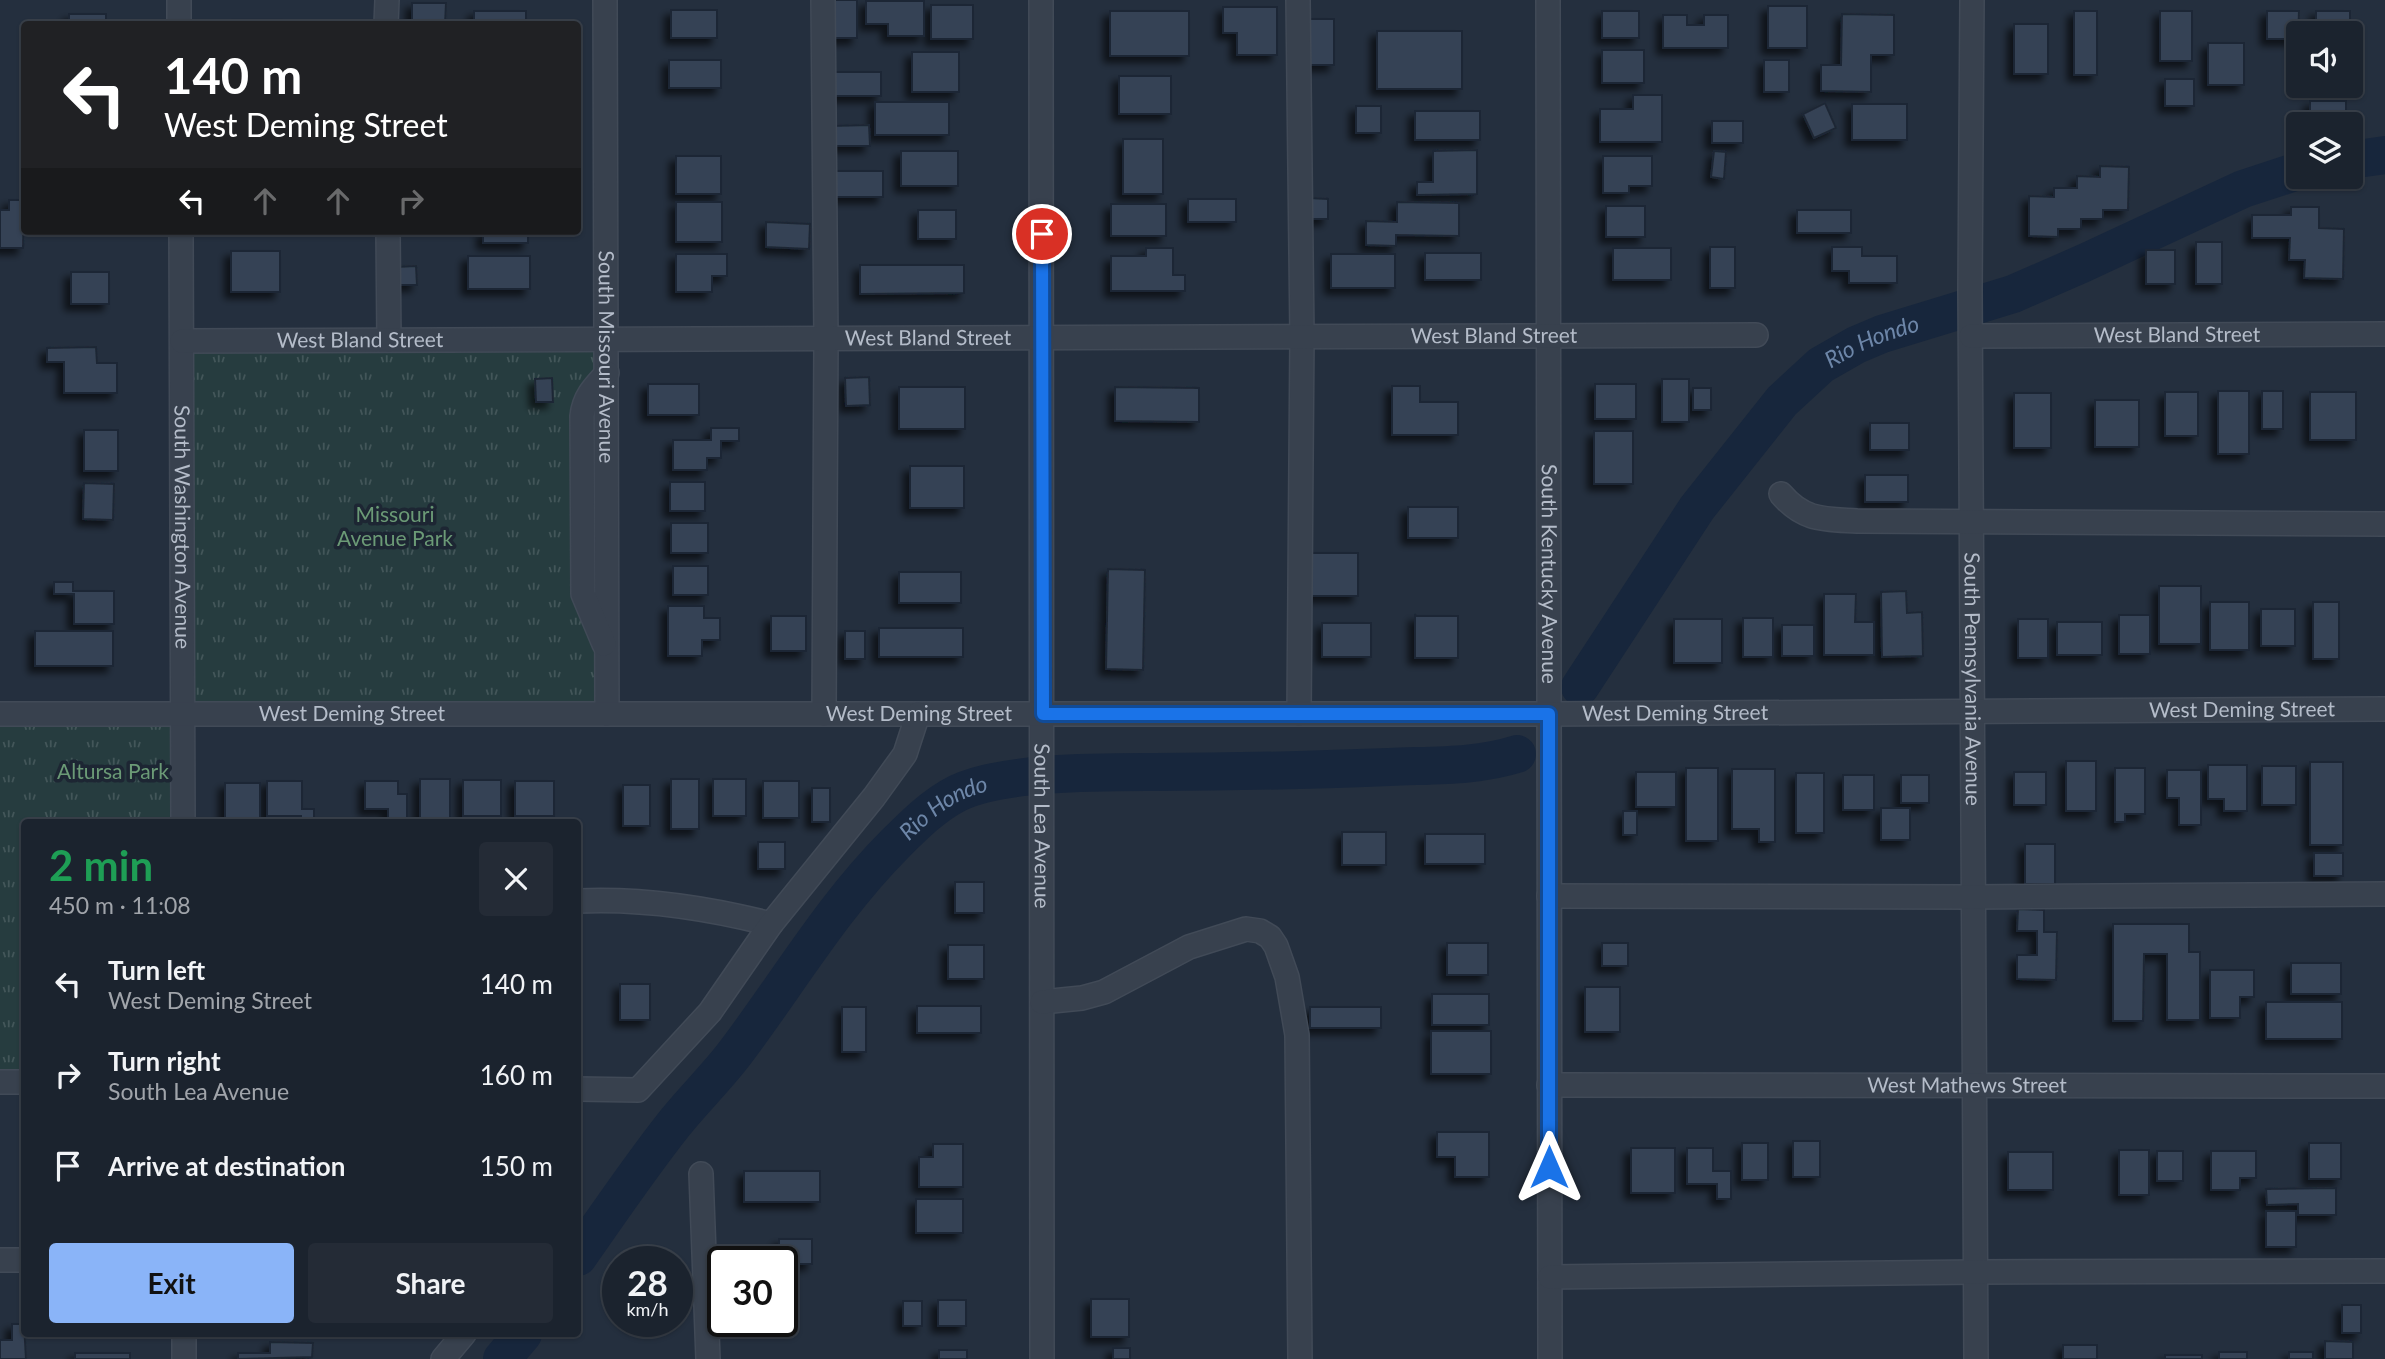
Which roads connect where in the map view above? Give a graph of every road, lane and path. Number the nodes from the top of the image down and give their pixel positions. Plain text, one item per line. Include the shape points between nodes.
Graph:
1 (179, 0) edge
2 (387, 0) edge
3 (606, 0) edge
4 (823, 0) edge
5 (1041, 0) edge
6 (1298, 0) edge
7 (1548, 0) edge
8 (1972, 0) edge
9 (180, 21) edge
10 (386, 21) edge
11 (181, 235) edge
12 (388, 235) edge
13 (2385, 334) edge
14 (1547, 335) junction
15 (1756, 335) dead end
16 (1302, 336) junction
17 (1971, 336) junction
18 (1042, 338) junction
19 (607, 339) junction
20 (826, 339) junction
21 (389, 340) junction
22 (182, 341) junction
23 (1781, 494) dead end
24 (1972, 523) junction
25 (2385, 524) edge
26 (2385, 709) edge
27 (1973, 710) junction
28 (0, 714) edge
29 (182, 714) junction
30 (607, 714) junction
31 (824, 714) junction
32 (918, 714) junction
33 (1043, 714) junction
34 (1300, 714) junction
35 (1549, 714) junction
36 (183, 819) edge
37 (2385, 894) edge
38 (1549, 896) junction
39 (1973, 897) junction
40 (581, 901) edge
41 (771, 924) junction
42 (1042, 1002) junction
43 (0, 1082) edge
44 (21, 1082) edge
45 (1549, 1085) junction
46 (2385, 1086) edge
47 (1973, 1087) junction
48 (581, 1089) edge
49 (701, 1174) dead end
50 (0, 1260) edge
51 (21, 1260) edge
52 (1976, 1272) junction
53 (2385, 1272) edge
54 (1550, 1277) junction
55 (184, 1337) edge
56 (461, 1337) edge
57 (184, 1359) edge
58 (443, 1359) edge
59 (708, 1359) edge
60 (1042, 1359) edge
61 (1300, 1359) edge
62 (1550, 1359) edge
63 (1976, 1359) edge

1 - 9 street
2 - 10 street
3 - 19 street, South Missouri Avenue
4 - 20 street
5 - 18 street, South Lea Avenue
6 - 16 street
7 - 14 street, South Kentucky Avenue
8 - 17 street, South Pennsylvania Avenue
11 - 22 street, South Washington Avenue
12 - 21 street
13 - 17 street, West Bland Street
14 - 15 street, West Bland Street
14 - 16 street, West Bland Street
14 - 35 street, South Kentucky Avenue
16 - 18 street, West Bland Street
16 - 34 street
17 - 24 street, South Pennsylvania Avenue
18 - 20 street, West Bland Street
18 - 33 street, South Lea Avenue
19 - 20 street, West Bland Street
19 - 21 street, West Bland Street
19 - 30 street, South Missouri Avenue
20 - 31 street
21 - 22 street, West Bland Street
22 - 29 street, South Washington Avenue
23 - 24 street via 1792,507 1826,520
24 - 25 street
24 - 27 street, South Pennsylvania Avenue
26 - 27 street, West Deming Street
27 - 35 street, West Deming Street
27 - 39 street, South Pennsylvania Avenue
28 - 29 street, West Deming Street
29 - 30 street, West Deming Street
29 - 36 street, South Washington Avenue
30 - 31 street, West Deming Street
31 - 32 street, West Deming Street
32 - 33 street, West Deming Street
32 - 41 street via 905,754
33 - 34 street, West Deming Street
33 - 42 street, South Lea Avenue
34 - 35 street, West Deming Street
35 - 38 street, South Kentucky Avenue
37 - 39 street
38 - 39 street
38 - 45 street, South Kentucky Avenue
39 - 47 street, South Pennsylvania Avenue
40 - 41 street via 692,907
41 - 48 street via 710,1012 638,1090
42 - 60 street, South Lea Avenue
42 - 61 street via 1104,992 1189,947 1246,929 1270,937 1286,977 1297,1035
43 - 44 street
45 - 47 street, West Mathews Street
45 - 54 street, South Kentucky Avenue
46 - 47 street, West Mathews Street
47 - 52 street, South Pennsylvania Avenue
49 - 59 street
50 - 51 street
52 - 53 street
52 - 54 street
52 - 63 street, South Pennsylvania Avenue
54 - 62 street, South Kentucky Avenue
55 - 57 street
56 - 58 street

